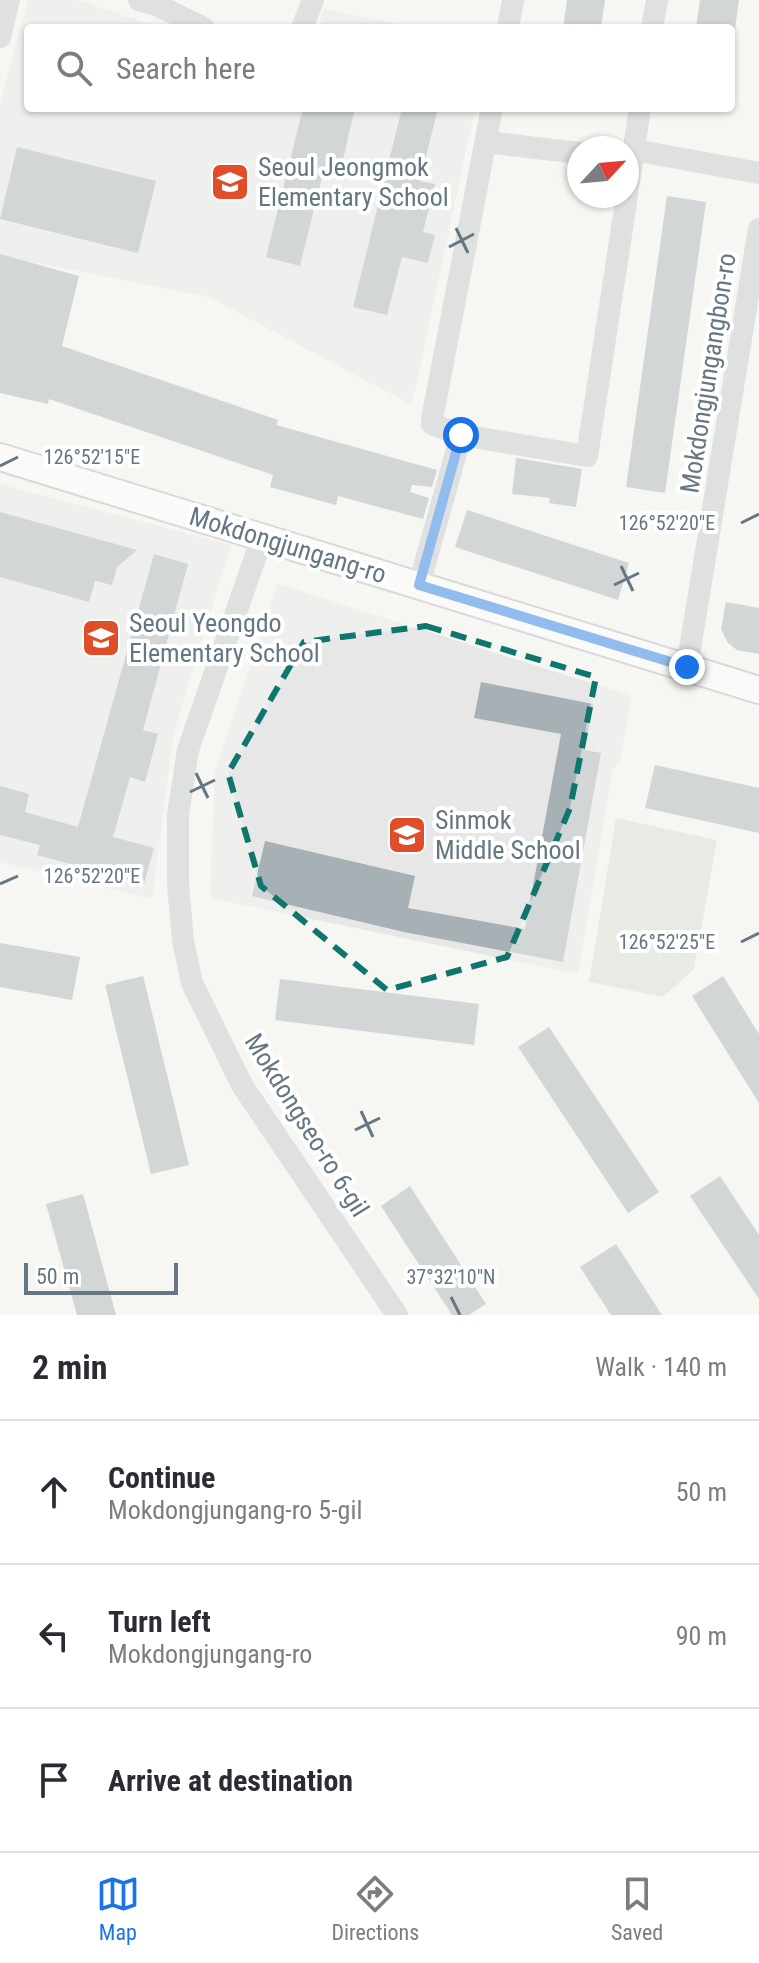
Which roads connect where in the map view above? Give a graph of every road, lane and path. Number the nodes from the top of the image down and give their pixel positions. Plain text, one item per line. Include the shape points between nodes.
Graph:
1 (9, 0) edge
2 (313, 0) edge
3 (513, 0) edge
4 (657, 0) edge
5 (153, 2) edge
6 (196, 24) edge
7 (304, 24) edge
8 (509, 24) edge
9 (653, 24) edge
10 (0, 37) edge
11 (491, 112) edge
12 (639, 112) edge
13 (635, 136) edge
14 (486, 142) junction
15 (567, 152) edge
16 (639, 157) edge
17 (759, 173) edge
18 (625, 208) edge
19 (759, 229) edge
20 (461, 435) junction
21 (0, 457) edge
22 (262, 538) junction
23 (419, 585) junction
24 (687, 667) junction
25 (759, 690) edge
26 (397, 1315) edge

1 - 10 street
2 - 7 street
3 - 8 street
4 - 9 street
5 - 6 street
11 - 14 street
12 - 13 street
14 - 15 street
14 - 20 street via 432,424
16 - 17 street
18 - 20 street via 587,456
19 - 24 street, Mokdongjungangbon-ro
20 - 23 street
21 - 22 main road, Mokdongjungang-ro
22 - 23 main road, Mokdongjungang-ro
22 - 26 street, Mokdongseo-ro 6-gil via 188,750 178,815 183,941 192,983 242,1085
23 - 24 main road, Mokdongjungang-ro
24 - 25 main road, Mokdongjungang-ro

